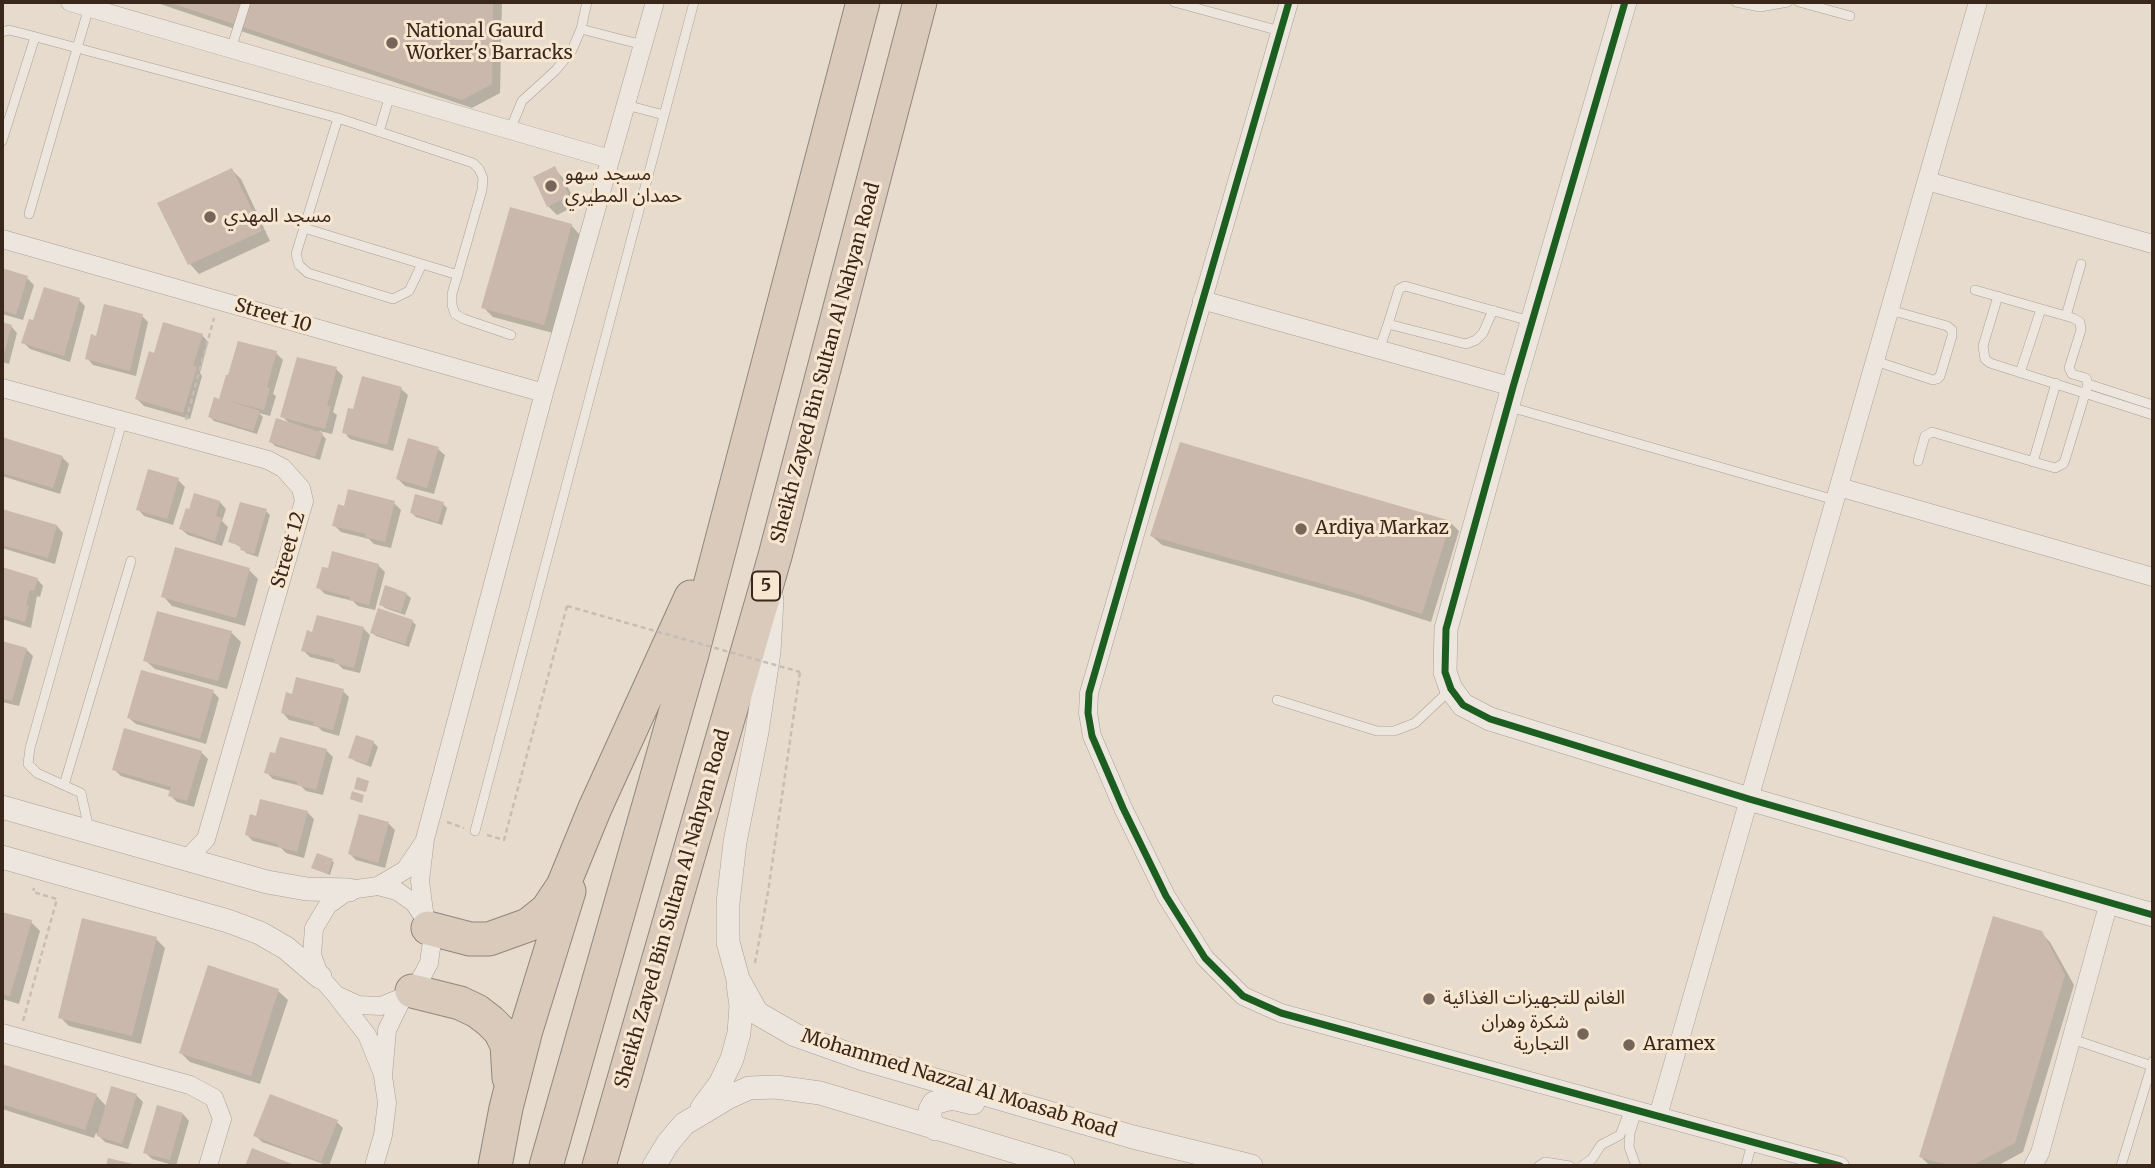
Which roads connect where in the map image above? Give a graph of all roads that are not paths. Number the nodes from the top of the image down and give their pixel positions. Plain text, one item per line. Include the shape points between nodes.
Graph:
1 (70, 2) edge
2 (246, 2) edge
3 (587, 2) edge
4 (655, 2) edge
5 (694, 2) edge
6 (863, 2) edge
7 (920, 2) edge
8 (1174, 2) edge
9 (1289, 2) edge
10 (1625, 2) edge
11 (1735, 2) edge
12 (1788, 2) edge
13 (1799, 2) edge
14 (1978, 2) edge
15 (89, 7) junction
16 (1850, 16) dead end
17 (581, 29) junction
18 (1280, 31) junction
19 (2, 32) edge
20 (35, 37) junction
21 (642, 45) junction
22 (77, 48) junction
23 (231, 49) junction
24 (390, 95) junction
25 (626, 105) junction
26 (664, 116) junction
27 (338, 118) junction
28 (510, 130) junction
29 (379, 132) junction
30 (2, 141) edge
31 (610, 159) junction
32 (1927, 181) junction
33 (29, 214) dead end
34 (304, 228) junction
35 (2, 239) edge
36 (2153, 244) edge
37 (422, 264) junction
38 (2081, 264) dead end
39 (458, 275) junction
40 (1975, 290) dead end
41 (1998, 296) junction
42 (1202, 300) junction
43 (2041, 309) junction
44 (1493, 310) junction
45 (1890, 310) junction
46 (2066, 316) junction
47 (1532, 321) junction
48 (1388, 324) junction
49 (511, 335) dead end
50 (1379, 350) junction
51 (1875, 361) junction
52 (2020, 373) junction
53 (2056, 383) junction
54 (2, 388) edge
55 (2087, 388) junction
56 (544, 393) junction
57 (1511, 397) junction
58 (2153, 405) edge
59 (2153, 415) edge
60 (122, 422) junction
61 (1918, 461) dead end
62 (2033, 462) junction
63 (1837, 494) junction
64 (729, 517) junction
65 (775, 556) junction
66 (131, 561) dead end
67 (2153, 577) edge
68 (1451, 689) junction
69 (1277, 700) dead end
70 (64, 785) junction
71 (1749, 799) junction
72 (2, 807) edge
73 (595, 808) junction
74 (475, 831) dead end
75 (90, 833) junction
76 (206, 839) junction
77 (425, 839) junction
78 (2, 857) edge
79 (186, 860) junction
80 (213, 868) junction
81 (378, 886) junction
82 (349, 890) junction
83 (2109, 902) junction
84 (2153, 915) edge
85 (427, 924) junction
86 (320, 977) junction
87 (743, 988) junction
88 (407, 994) junction
89 (336, 995) junction
90 (10, 1035) edge
91 (2071, 1039) junction
92 (2152, 1064) edge
93 (383, 1076) junction
94 (506, 1108) junction
95 (1634, 1110) junction
96 (1658, 1116) junction
97 (684, 1124) junction
98 (936, 1129) junction
99 (1133, 1137) junction
100 (1752, 1142) junction
101 (208, 1166) edge
102 (374, 1166) edge
103 (495, 1166) edge
104 (546, 1166) edge
105 (599, 1166) edge
106 (654, 1166) edge
107 (1063, 1166) edge
108 (1251, 1166) edge
109 (1539, 1166) edge
110 (1570, 1166) edge
111 (1582, 1166) edge
112 (1636, 1166) edge
113 (1746, 1166) edge
114 (1840, 1166) edge
115 (2033, 1166) edge
116 (2120, 1166) edge

1 - 15 street
2 - 23 lane
3 - 17 lane
4 - 21 street
5 - 26 lane
6 - 64 highway
7 - 65 highway, Sheikh Zayed Bin Sultan Al Nahyan Road / 5
8 - 18 lane
9 - 18 street
10 - 47 street
11 - 12 lane via 1760,7
13 - 16 lane
14 - 32 street
15 - 22 lane
15 - 23 street
17 - 21 lane
17 - 28 lane via 566,59 522,101
18 - 42 street
19 - 20 lane
20 - 22 lane
20 - 30 lane
21 - 25 street
22 - 27 lane
22 - 33 lane
23 - 24 street
24 - 28 street
24 - 29 lane
25 - 26 lane
25 - 31 street
26 - 74 lane
27 - 29 lane
27 - 34 lane
28 - 31 street
29 - 39 lane via 473,163 479,169 482,190
31 - 56 street
32 - 36 street
32 - 45 street
34 - 37 lane
34 - 37 lane via 296,254 303,270 387,298 399,298 409,291
35 - 56 street, Street 10
37 - 39 lane
38 - 46 lane
39 - 49 lane via 452,294 455,314
40 - 41 lane
41 - 43 lane
41 - 52 lane via 1982,353 1990,363
42 - 50 street
42 - 95 street via 1089,693 1092,736 1167,896 1205,958 1243,996 1281,1013
43 - 46 lane
43 - 52 lane
44 - 47 lane
44 - 48 lane via 1483,333 1466,344
44 - 48 lane via 1405,286 1399,289
45 - 51 street
45 - 51 lane via 1947,326 1952,336 1937,379
46 - 55 lane via 2077,319 2081,326 2069,371 2086,378
47 - 57 street
48 - 50 lane
50 - 57 street
51 - 63 street
52 - 53 lane
53 - 55 lane
53 - 62 lane
54 - 60 street, Street 12
55 - 58 lane
55 - 59 lane
55 - 62 lane via 2063,464 2055,468
56 - 77 street
57 - 63 lane
57 - 68 street via 1446,629 1445,673
60 - 70 lane via 30,748 28,764 37,774
60 - 76 street, Street 12 via 268,460 283,468 301,488 303,502
61 - 62 lane via 1925,436 1932,432
63 - 67 street
63 - 71 street
64 - 73 highway
64 - 104 highway
65 - 87 street, Mohammed Nazzal Al Moasab Road via 769,652 728,903 728,942
65 - 105 highway, Sheikh Zayed Bin Sultan Al Nahyan Road / 5
66 - 70 lane
68 - 69 lane via 1415,723 1394,731 1377,731
68 - 71 street via 1463,705 1490,719
70 - 75 lane via 80,793
71 - 83 street
71 - 96 street
72 - 75 street
73 - 85 highway via 563,886 547,910 528,925 489,939 470,939
73 - 94 highway
75 - 79 street
76 - 79 street, Street 12
76 - 80 street, Street 12
77 - 81 street via 405,870
77 - 85 street via 420,881
78 - 86 street via 260,933
79 - 80 street
80 - 82 street via 307,889
81 - 82 street
81 - 85 street via 397,891 414,903
82 - 86 street via 328,905 314,928 312,955
83 - 84 street
83 - 91 street
85 - 88 street via 432,941 429,963
86 - 89 street
87 - 97 street via 732,1059 704,1106
87 - 99 street, Mohammed Nazzal Al Moasab Road via 757,1013 795,1035
88 - 89 street via 381,1006 358,1005
88 - 93 street via 387,1030
88 - 94 highway via 469,1007 500,1031 508,1045 510,1064
89 - 93 street via 367,1035
90 - 101 street via 190,1085 214,1098 222,1119
91 - 92 lane
91 - 115 street
92 - 116 lane
93 - 102 street via 387,1103
94 - 103 highway
95 - 96 street
95 - 111 lane via 1620,1135 1601,1145
95 - 112 lane via 1629,1147
96 - 100 street
97 - 98 street via 749,1088 776,1087 820,1093
97 - 106 street
98 - 99 street via 930,1110 934,1103 952,1098 1055,1127
98 - 107 street
99 - 108 street, Mohammed Nazzal Al Moasab Road
100 - 113 lane
100 - 114 street
109 - 110 lane via 1553,1162

